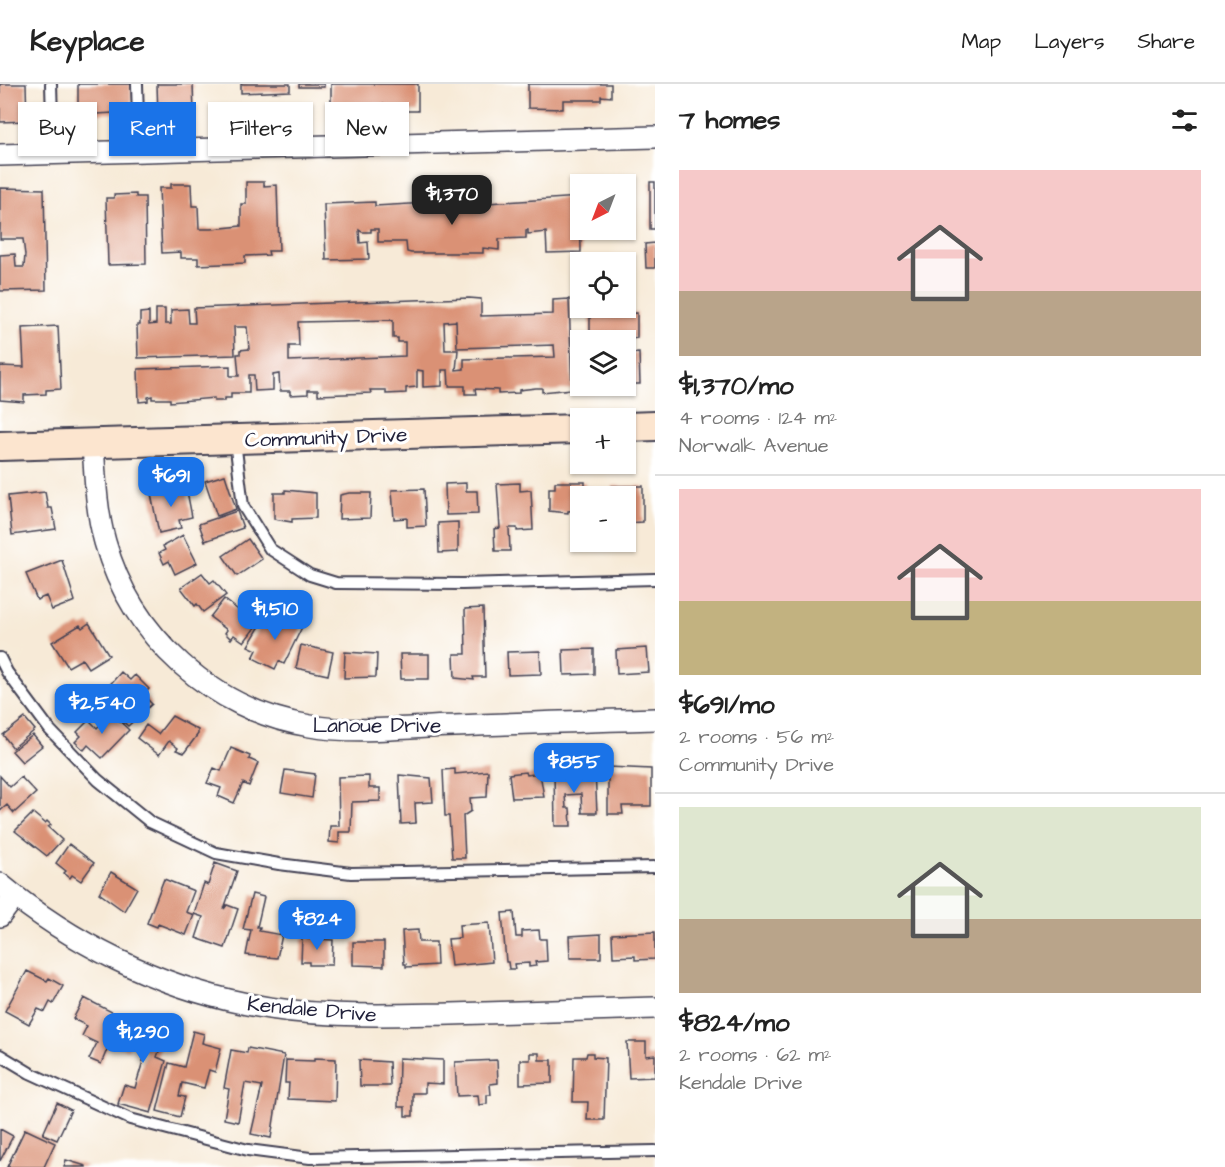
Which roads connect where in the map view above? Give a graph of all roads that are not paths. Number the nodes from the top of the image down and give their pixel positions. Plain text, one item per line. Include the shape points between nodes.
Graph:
1 (51, 84) edge
2 (137, 84) edge
3 (52, 102) edge
4 (138, 102) edge
5 (655, 138) edge
6 (196, 150) edge
7 (18, 154) edge
8 (0, 155) edge
9 (655, 426) edge
10 (636, 427) edge
11 (570, 429) edge
12 (235, 439) junction
13 (93, 443) junction
14 (0, 446) edge
15 (655, 579) edge
16 (0, 658) edge
17 (655, 719) edge
18 (655, 867) edge
19 (7, 890) edge
20 (0, 916) edge
21 (655, 1008) edge
22 (0, 1055) edge
23 (655, 1150) edge

1 - 3 lane
2 - 4 lane
5 - 6 street
7 - 8 street
9 - 10 street
11 - 12 street, Community Drive
12 - 13 street, Community Drive
12 - 15 lane via 243,506 270,549 310,576 336,583
13 - 14 street, Community Drive
13 - 17 street, Lanoue Drive via 99,517 123,589 167,651 185,669 231,700 282,720 337,729
16 - 18 lane via 50,730 98,780 150,822 216,853 351,873
19 - 20 street
19 - 21 street, Kendale Drive via 86,943 127,965 177,985 247,1004 346,1016
22 - 23 lane via 39,1078 130,1119 248,1150 310,1158

